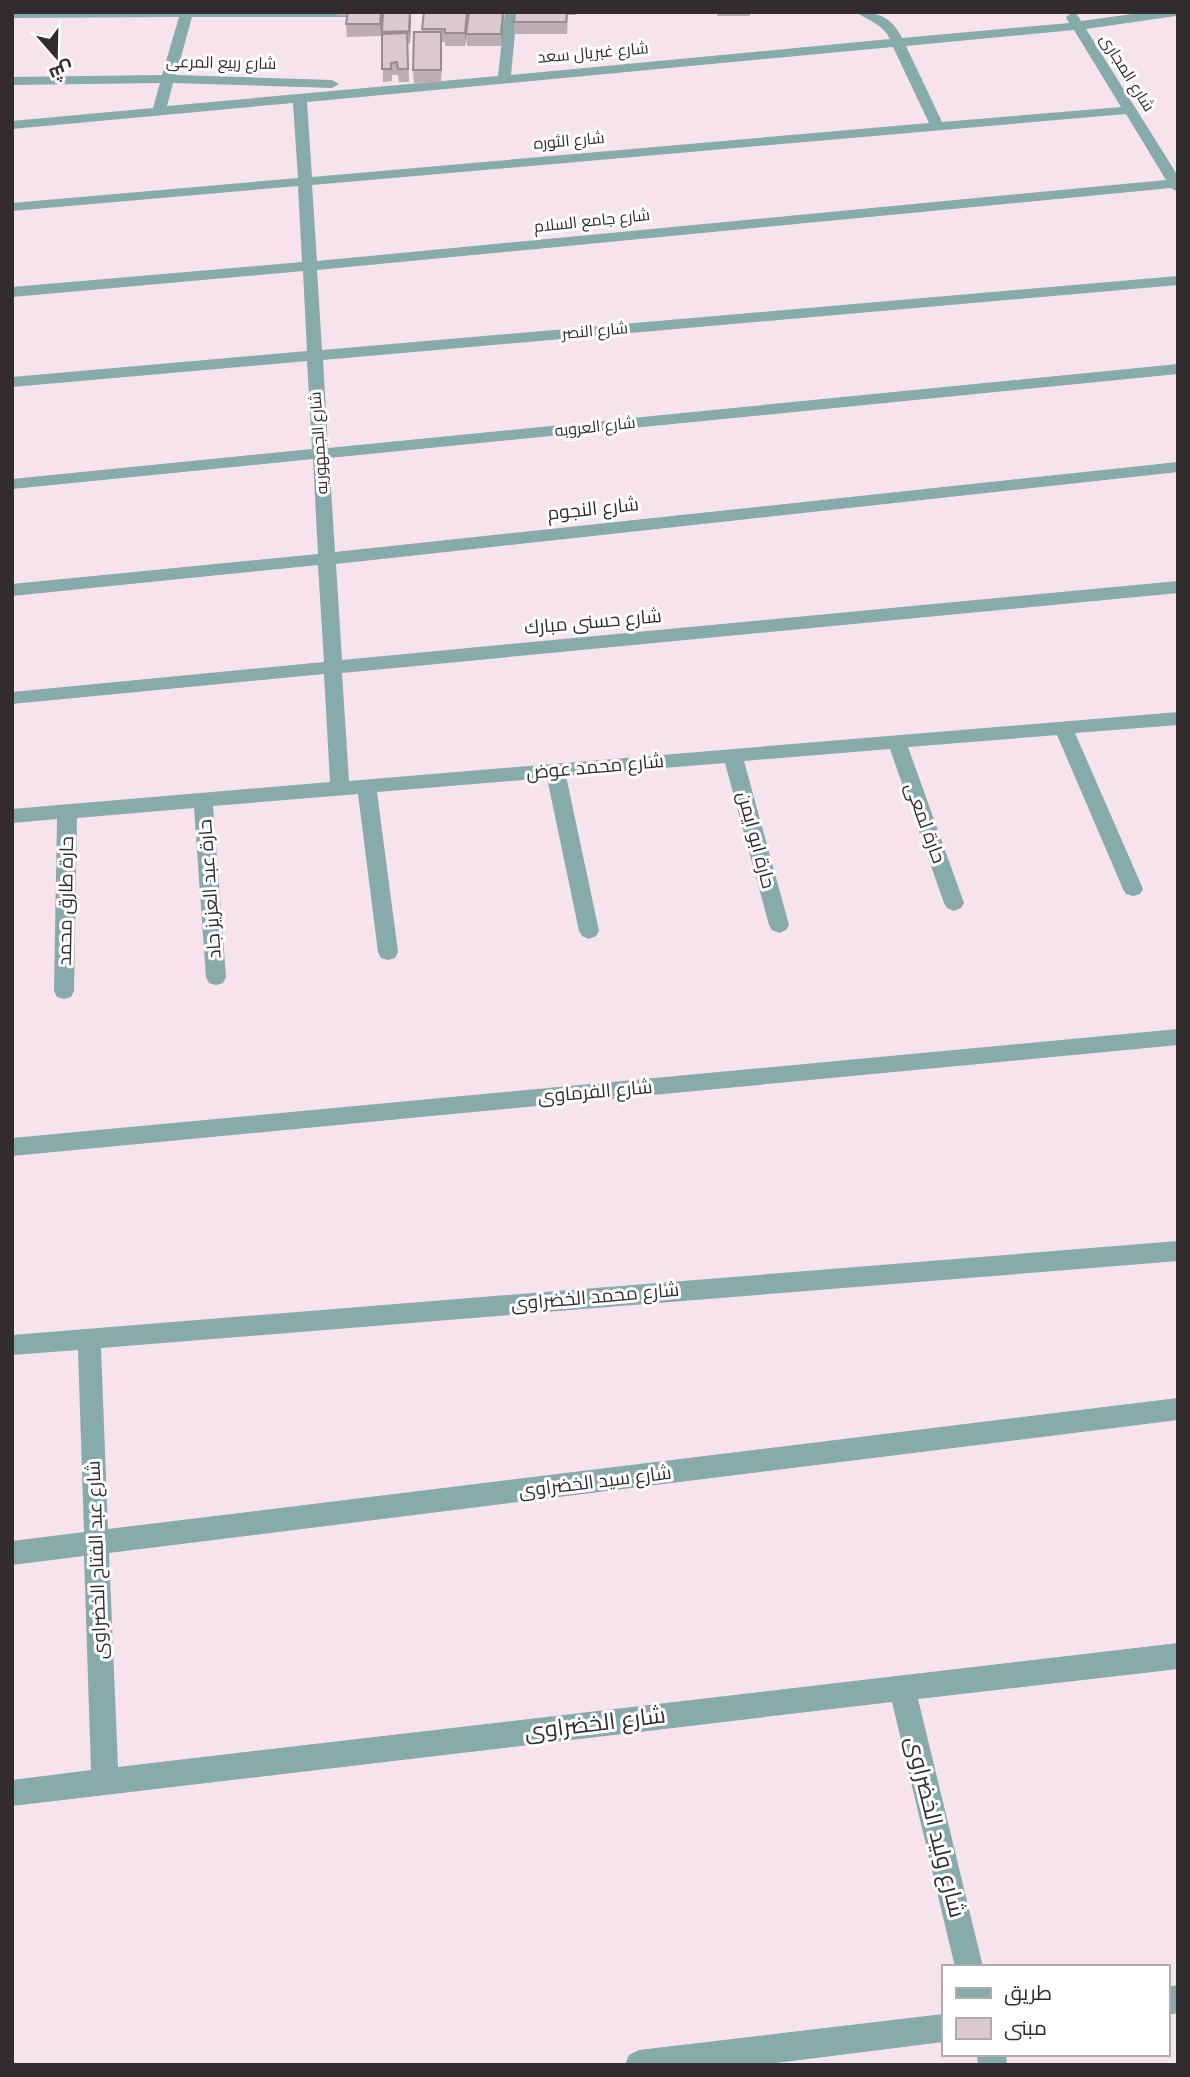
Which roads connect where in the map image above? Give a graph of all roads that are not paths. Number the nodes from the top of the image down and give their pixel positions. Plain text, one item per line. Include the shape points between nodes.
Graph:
1 (498, 12) edge
2 (511, 12) edge
3 (525, 12) edge
4 (862, 12) edge
5 (1069, 12) edge
6 (1176, 12) edge
7 (376, 13) edge
8 (12, 14) edge
9 (186, 15) junction
10 (1077, 26) junction
11 (899, 42) junction
12 (167, 79) junction
13 (504, 79) junction
14 (12, 82) edge
15 (429, 86) junction
16 (300, 98) junction
17 (1130, 110) junction
18 (159, 111) junction
19 (12, 125) edge
20 (937, 126) junction
21 (303, 181) junction
22 (1176, 185) edge
23 (12, 207) edge
24 (308, 266) junction
25 (1178, 280) edge
26 (12, 292) edge
27 (314, 356) junction
28 (1178, 369) edge
29 (12, 382) edge
30 (320, 454) junction
31 (1178, 467) edge
32 (12, 484) edge
33 (326, 559) junction
34 (1178, 587) edge
35 (12, 590) edge
36 (332, 667) junction
37 (12, 698) edge
38 (1178, 718) edge
39 (1063, 728) junction
40 (897, 742) junction
41 (733, 756) junction
42 (555, 771) junction
43 (367, 786) junction
44 (340, 789) junction
45 (203, 800) junction
46 (67, 812) junction
47 (12, 817) edge
48 (1133, 889) dead end
49 (954, 903) dead end
50 (779, 925) dead end
51 (589, 931) dead end
52 (388, 952) dead end
53 (216, 977) dead end
54 (64, 991) dead end
55 (1178, 1037) edge
56 (12, 1147) edge
57 (1178, 1251) edge
58 (89, 1338) junction
59 (12, 1345) edge
60 (1178, 1409) edge
61 (97, 1544) junction
62 (12, 1553) edge
63 (1178, 1656) edge
64 (902, 1688) junction
65 (105, 1782) junction
66 (12, 1793) edge
67 (969, 1965) edge
68 (942, 2028) edge
69 (639, 2065) edge

1 - 2 street
2 - 3 street
2 - 13 street
4 - 11 street via 886,23
5 - 10 street, شارع المجارى
6 - 10 street, شارع غبريال سعد
7 - 9 street
8 - 9 street
9 - 12 street
10 - 11 street, شارع غبريال سعد
10 - 17 street, شارع المجارى
11 - 13 street, شارع غبريال سعد
11 - 20 street
12 - 14 street, شارع ربيع المرعى
12 - 15 street, شارع ربيع المرعى
12 - 18 street
13 - 15 street, شارع غبريال سعد
15 - 16 street, شارع غبريال سعد
16 - 18 street, شارع غبريال سعد
16 - 21 street, شارع الجمهوريه
17 - 20 street, شارع الثوره
17 - 22 street, شارع المجارى
18 - 19 street, شارع غبريال سعد
20 - 21 street, شارع الثوره
21 - 23 street, شارع الثوره
21 - 24 street, شارع الجمهوريه
22 - 24 street, شارع جامع السلام
24 - 26 street, شارع جامع السلام
24 - 27 street, شارع الجمهوريه
25 - 27 street, شارع النصر
27 - 29 street, شارع النصر
27 - 30 street, شارع الجمهوريه
28 - 30 street, شارع العروبه
30 - 32 street, شارع العروبه
30 - 33 street, شارع الجمهوريه
31 - 33 street, شارع النجوم
33 - 35 street, شارع النجوم
33 - 36 street, شارع الجمهوريه
34 - 36 street, شارع حسنى مبارك
36 - 37 street, شارع حسنى مبارك
36 - 44 street, شارع الجمهوريه
38 - 39 street, شارع محمد عوض
39 - 40 street, شارع محمد عوض
39 - 48 street
40 - 41 street, شارع محمد عوض
40 - 49 street, حارة لمعى
41 - 42 street, شارع محمد عوض
41 - 50 street, حارة ابو ايمن
42 - 43 street, شارع محمد عوض
42 - 51 street
43 - 44 street, شارع محمد عوض
43 - 52 street
44 - 45 street, شارع محمد عوض
45 - 46 street, شارع محمد عوض
45 - 53 street, حارة عبد العزيز جاد
46 - 47 street, شارع محمد عوض
46 - 54 street, حارة طارق محمد
55 - 56 street, شارع الفرماوى
57 - 58 street, شارع محمد الخضراوى
58 - 59 street, شارع محمد الخضراوى
58 - 61 street, شارع عبد الفتاح الخضراوى
60 - 61 street, شارع سيد الخضراوى
61 - 62 street, شارع سيد الخضراوى
61 - 65 street, شارع عبد الفتاح الخضراوى
63 - 64 street, شارع الخضراوى
64 - 65 street, شارع الخضراوى
64 - 67 street, شارع وليد الخضراوى
65 - 66 street, شارع الخضراوى
68 - 69 street

